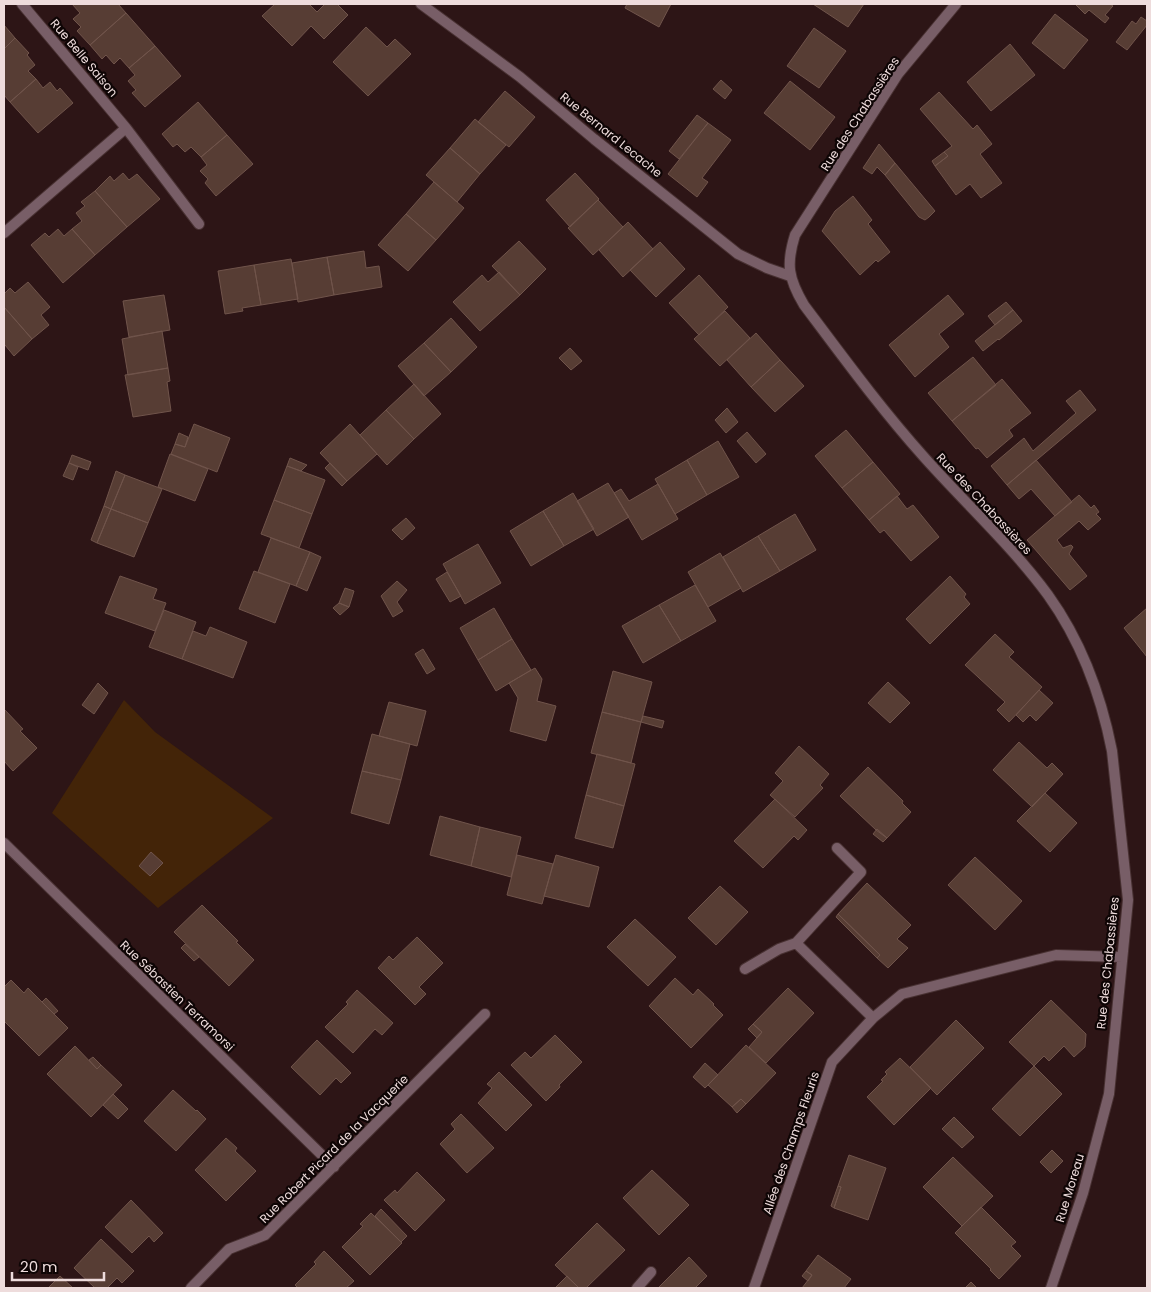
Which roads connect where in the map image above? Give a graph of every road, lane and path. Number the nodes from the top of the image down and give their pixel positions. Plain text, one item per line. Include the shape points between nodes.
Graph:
1 (22, 4) edge
2 (421, 4) edge
3 (956, 4) edge
4 (126, 128) junction
5 (199, 224) dead end
6 (4, 233) edge
7 (790, 276) junction
8 (4, 843) edge
9 (837, 848) dead end
10 (796, 943) junction
11 (1122, 957) junction
12 (745, 968) dead end
13 (486, 1014) dead end
14 (873, 1018) junction
15 (1109, 1094) joint
16 (334, 1167) junction
17 (651, 1272) dead end
18 (191, 1288) edge
19 (636, 1288) edge
20 (754, 1288) edge
21 (1051, 1288) edge

1 - 4 street, Rue Belle Saison
2 - 7 street, Rue Bernard Lecache via 520,77 738,254
3 - 7 street, Rue des Chabassières via 898,74 795,234 789,253
4 - 5 street, Rue Belle Saison
4 - 6 street
7 - 11 street, Rue des Chabassières via 804,305 871,392 923,455 1024,565 1073,634 1101,705 1112,751 1128,900
8 - 16 street, Rue Sébastien Terramorsi
9 - 10 street via 861,872
10 - 12 street
10 - 14 street
11 - 14 street, Allée des Champs Fleuris via 1056,955 902,994
11 - 15 street, Rue des Chabassières
13 - 16 street, Rue Robert Picard de la Vacquerie
14 - 20 street, Allée des Champs Fleuris via 832,1062
15 - 21 street, Rue Moreau via 1083,1192
16 - 18 street, Rue Robert Picard de la Vacquerie via 265,1235 229,1249
17 - 19 street

